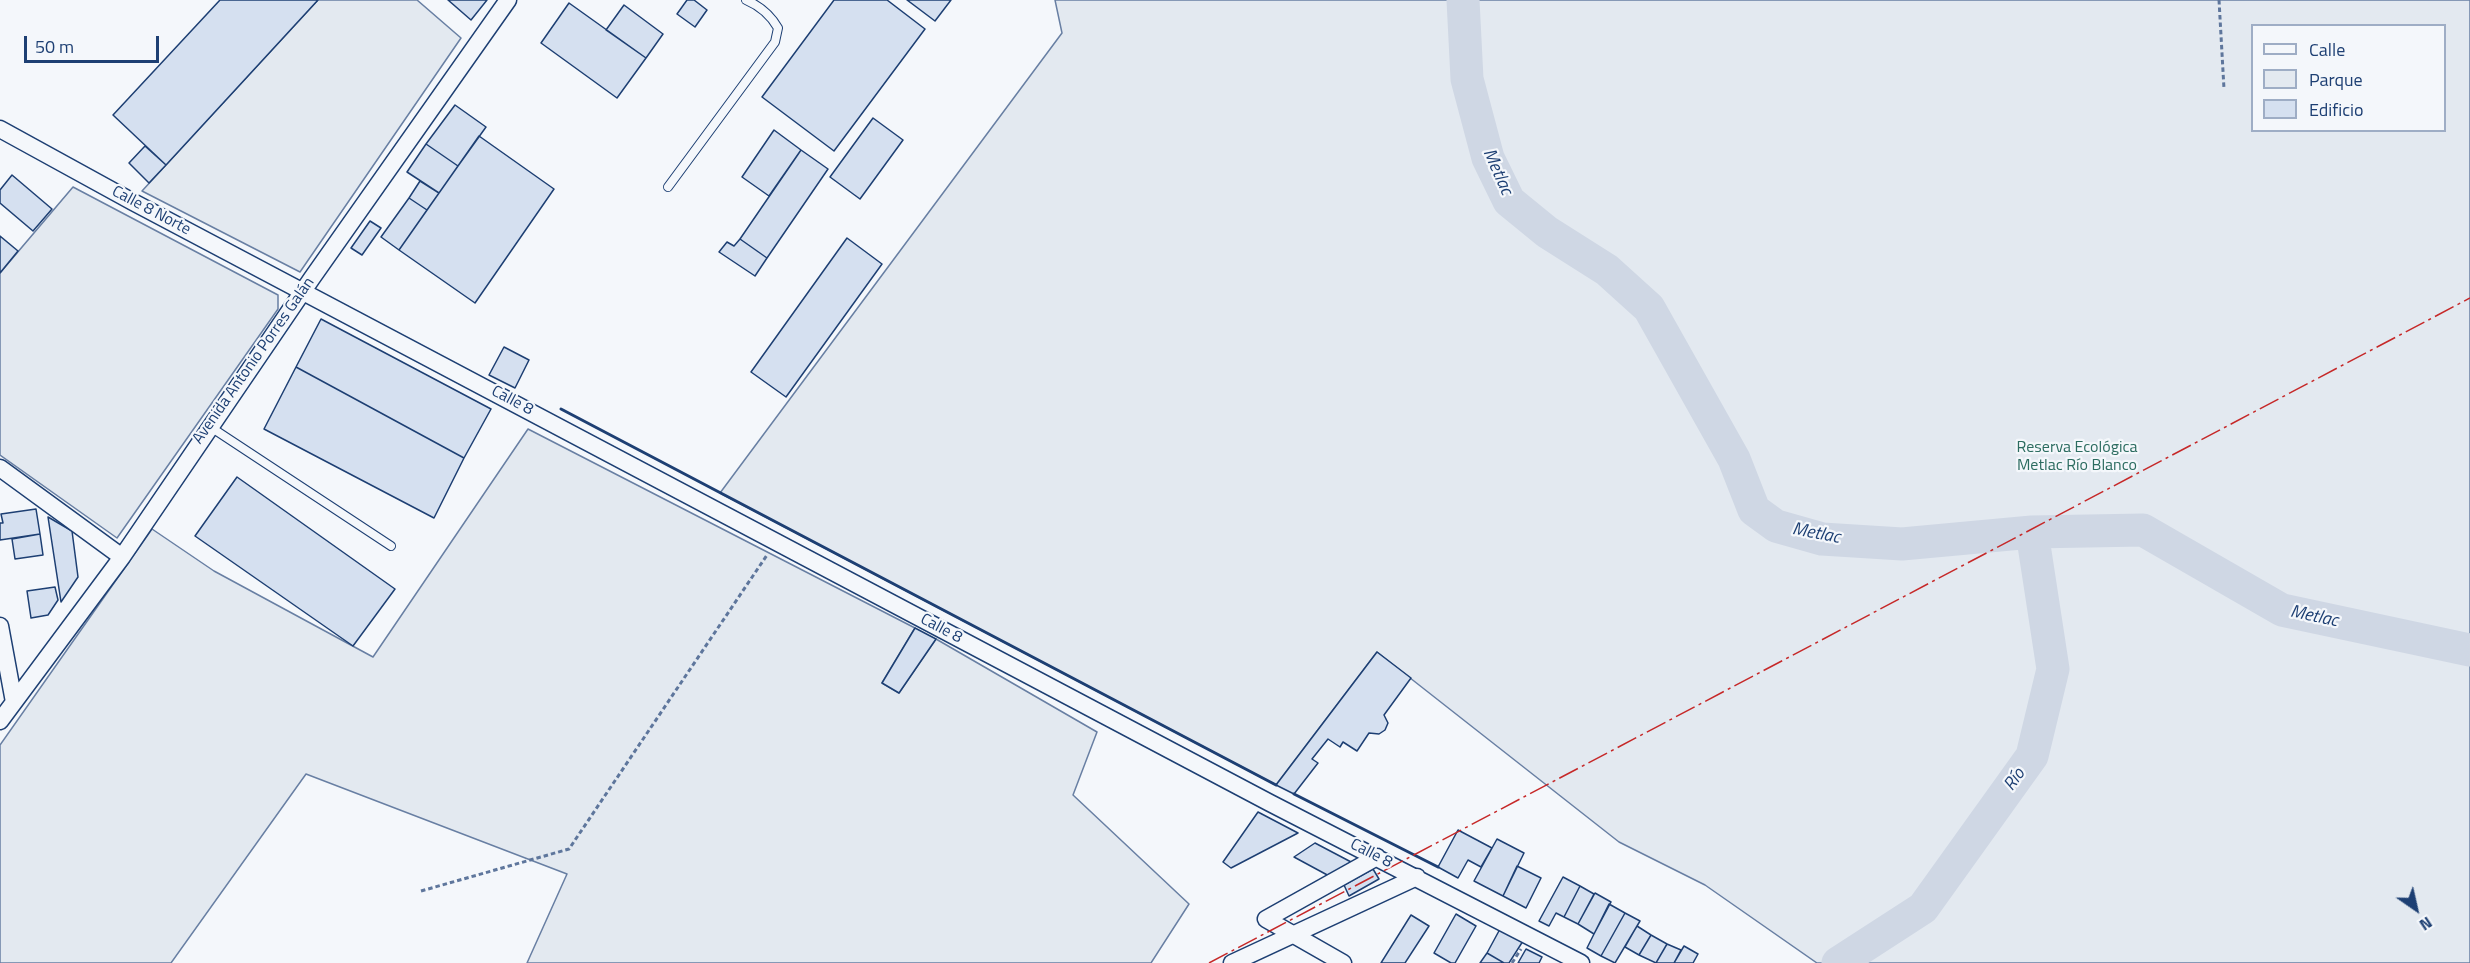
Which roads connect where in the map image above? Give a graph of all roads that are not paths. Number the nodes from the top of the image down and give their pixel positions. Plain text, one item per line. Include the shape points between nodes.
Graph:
1 (507, 0) edge
2 (746, 0) edge
3 (759, 2) edge
4 (0, 129) edge
5 (668, 187) dead end
6 (303, 291) junction
7 (209, 426) junction
8 (0, 468) edge
9 (391, 546) dead end
10 (122, 557) junction
11 (0, 626) edge
12 (5, 712) edge
13 (1377, 857) junction
14 (1417, 877) junction
15 (1293, 935) junction
16 (1232, 963) edge
17 (1343, 963) edge
18 (1581, 963) edge

1 - 6 street, Avenida Antonio Porres Galán
2 - 3 lane
3 - 5 lane via 778,28 776,42
4 - 6 street, Calle 8 Norte
6 - 7 street, Avenida Antonio Porres Galán
6 - 13 street, Calle 8
7 - 9 lane
7 - 10 street, Avenida Antonio Porres Galán
8 - 10 street
10 - 12 street, Avenida Antonio Porres Galán
11 - 12 street
13 - 14 street, Calle 8
13 - 15 street via 1266,919
14 - 15 street
14 - 18 street, Calle 8
15 - 16 street
15 - 17 street

